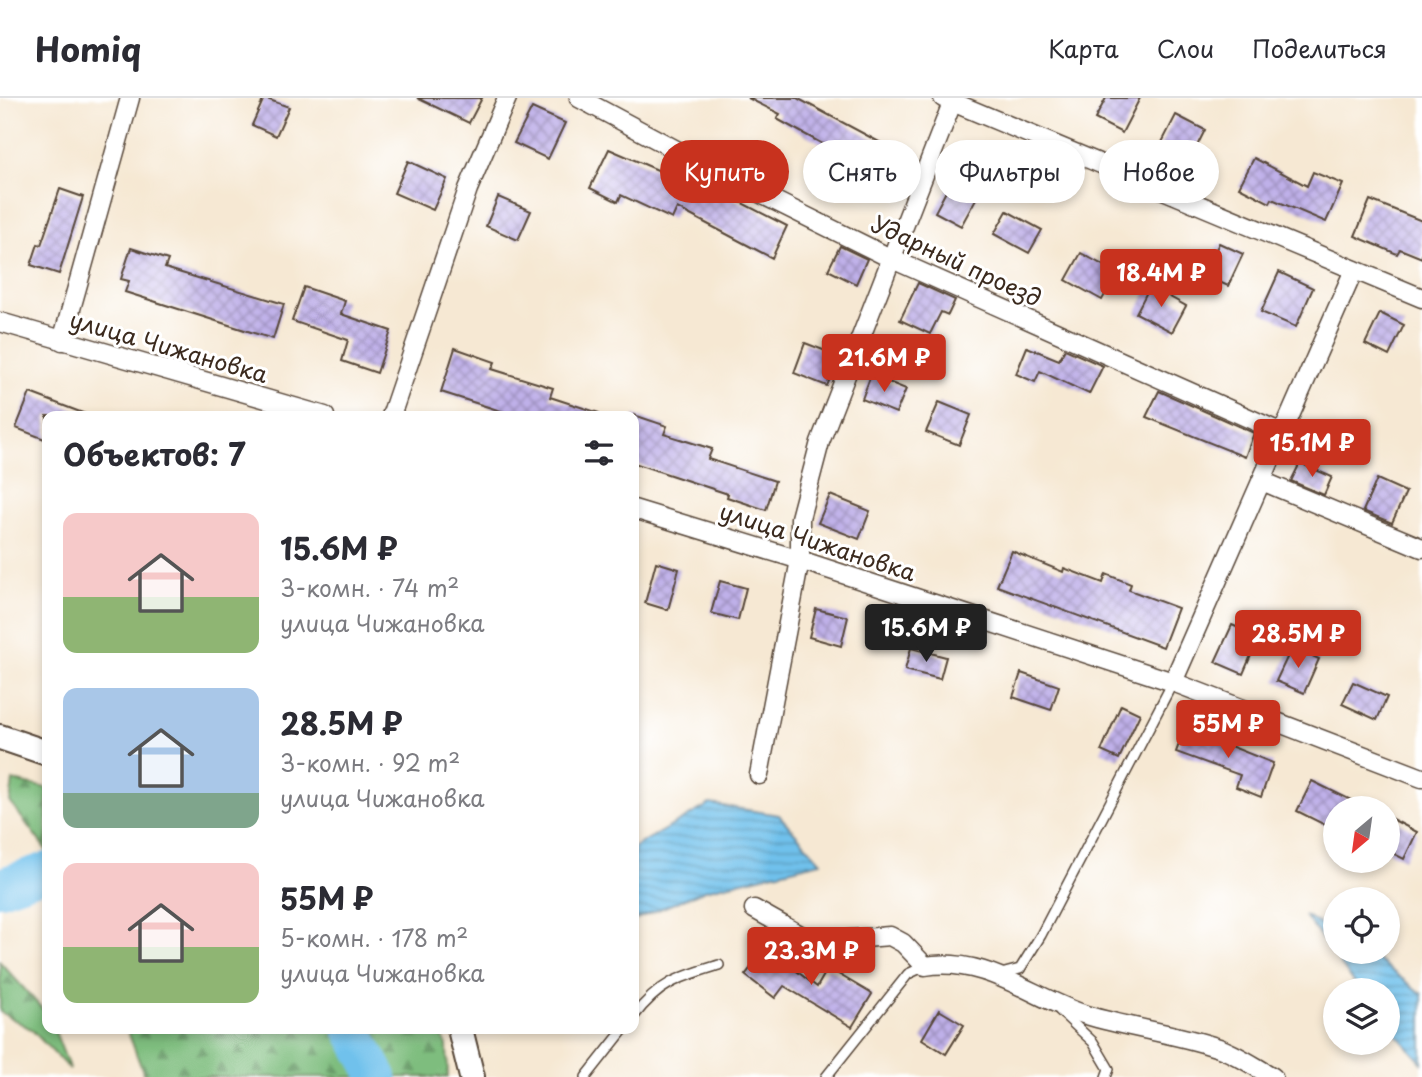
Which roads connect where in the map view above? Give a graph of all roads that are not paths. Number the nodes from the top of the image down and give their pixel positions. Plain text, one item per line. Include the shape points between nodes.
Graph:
1 (130, 98) edge
2 (507, 98) edge
3 (579, 98) edge
4 (950, 100) edge
5 (892, 258) junction
6 (1354, 270) junction
7 (1422, 298) edge
8 (0, 322) edge
9 (62, 341) junction
10 (307, 411) edge
11 (393, 411) edge
12 (1282, 433) junction
13 (1262, 481) junction
14 (639, 511) edge
15 (1422, 548) edge
16 (800, 560) junction
17 (1173, 682) junction
18 (0, 737) edge
19 (42, 751) edge
20 (759, 775) dead end
21 (1422, 778) edge
22 (754, 909) dead end
23 (719, 965) dead end
24 (925, 966) junction
25 (1000, 975) junction
26 (1051, 1002) junction
27 (639, 1009) edge
28 (461, 1034) edge
29 (620, 1034) edge
30 (472, 1077) edge
31 (586, 1077) edge
32 (826, 1077) edge
33 (1106, 1077) edge
34 (1273, 1077) edge

1 - 9 street
2 - 11 street via 468,189
3 - 5 street, Ударный проезд
4 - 5 street
4 - 6 street
5 - 12 street, Ударный проезд
5 - 16 street via 820,442 800,518
6 - 7 street
6 - 12 street
8 - 9 street, улица Чижановка
9 - 10 street, улица Чижановка
12 - 13 street
13 - 15 street
13 - 17 street
14 - 16 street, улица Чижановка
16 - 17 street, улица Чижановка
16 - 20 street
17 - 21 street, улица Чижановка
17 - 25 lane via 1041,935 1020,969
18 - 19 street
22 - 24 street via 814,939 890,936
23 - 27 lane via 671,979
24 - 25 street via 940,963
24 - 32 lane via 908,974
25 - 26 street
26 - 33 lane via 1093,1042 1109,1069
26 - 34 street via 1219,1047
28 - 30 street
29 - 31 lane

